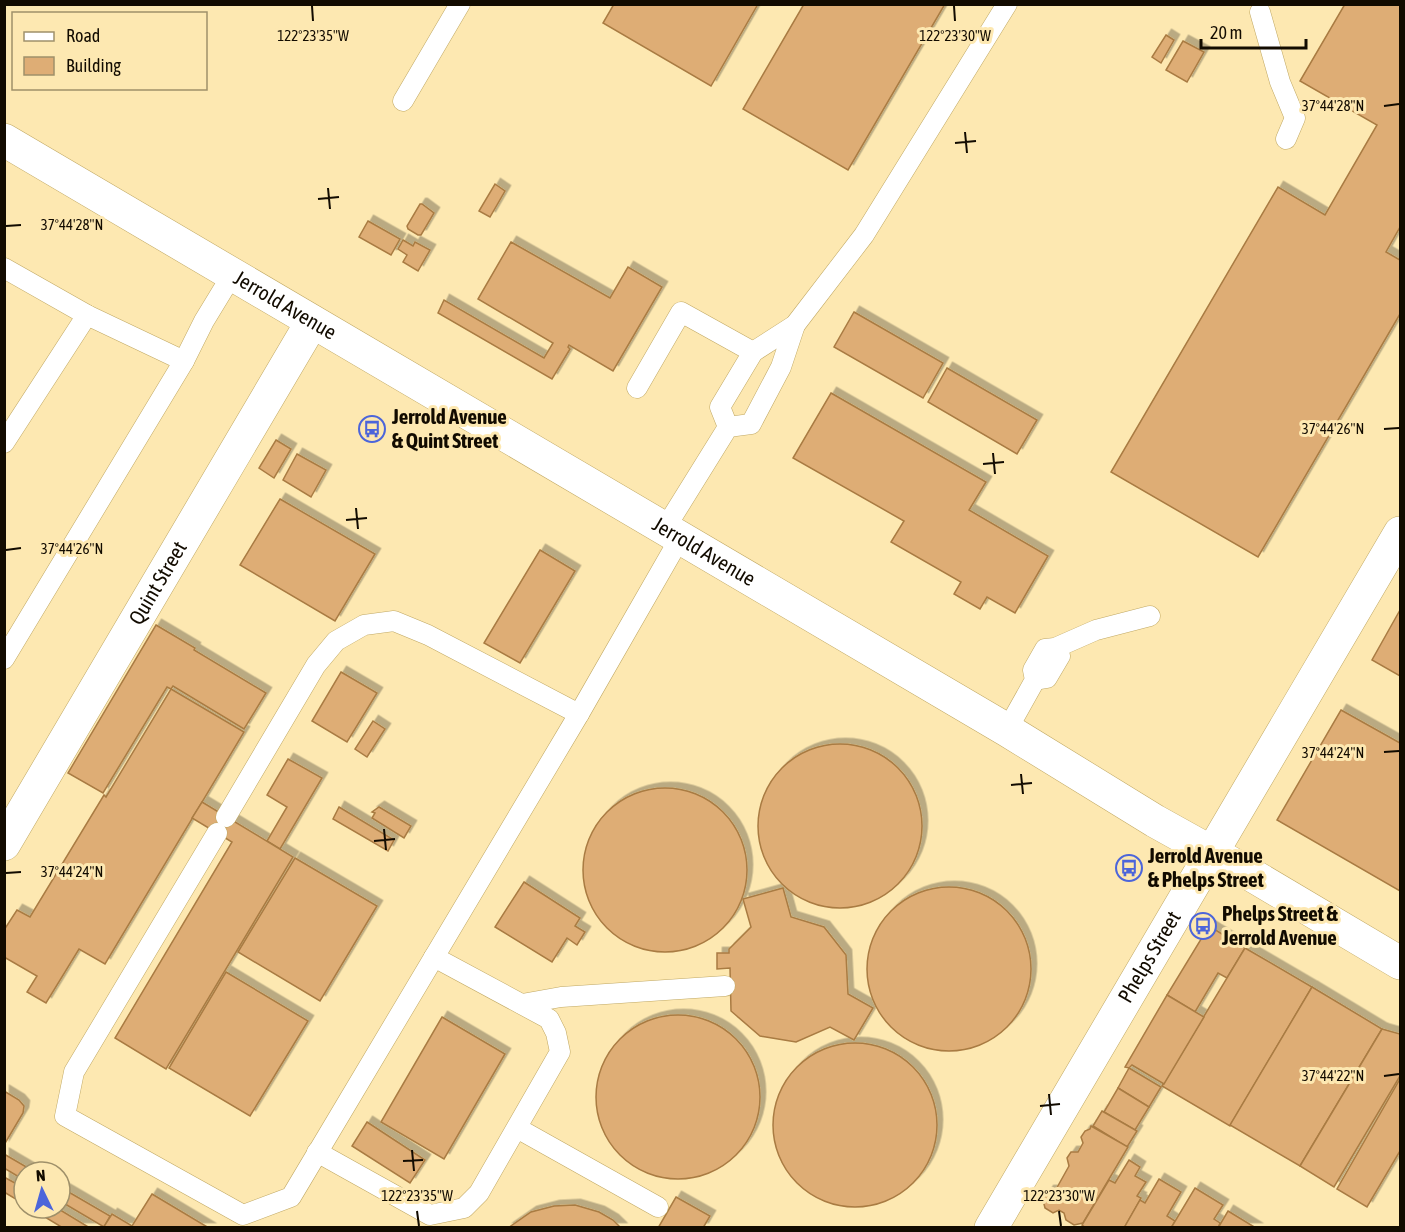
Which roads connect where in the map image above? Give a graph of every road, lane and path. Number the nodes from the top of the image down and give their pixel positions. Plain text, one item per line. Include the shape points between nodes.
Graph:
1 (460, 4) edge
2 (1007, 4) edge
3 (1260, 12) dead end
4 (403, 101) dead end
5 (4, 140) edge
6 (1286, 140) dead end
7 (4, 268) edge
8 (232, 275) junction
9 (87, 315) junction
10 (312, 322) junction
11 (795, 325) junction
12 (753, 352) junction
13 (184, 361) junction
14 (637, 388) dead end
15 (728, 427) junction
16 (4, 443) edge
17 (1401, 533) edge
18 (672, 534) junction
19 (1150, 616) dead end
20 (4, 658) edge
21 (579, 714) junction
22 (1007, 730) junction
23 (4, 844) edge
24 (1212, 853) junction
25 (434, 957) junction
26 (1401, 963) edge
27 (725, 986) dead end
28 (522, 1004) junction
29 (517, 1128) junction
30 (317, 1152) junction
31 (412, 1205) junction
32 (658, 1207) dead end
33 (422, 1227) edge
34 (991, 1227) edge

1 - 4 lane
2 - 11 lane via 864,235
3 - 6 lane via 1295,118
5 - 8 street, Jerrold Avenue
7 - 9 lane
8 - 10 street, Jerrold Avenue
8 - 13 lane
9 - 13 lane
9 - 16 lane
10 - 18 street, Jerrold Avenue
10 - 23 street, Quint Street
11 - 12 lane
11 - 15 lane via 782,367 751,424
12 - 14 lane via 681,312
12 - 15 lane via 720,407
13 - 20 lane
15 - 18 lane
17 - 24 street, Phelps Street
18 - 21 lane
18 - 22 street, Jerrold Avenue
19 - 22 lane via 1045,649 1033,670 1035,680
21 - 25 lane
21 - 30 lane via 394,621 364,625 336,642 316,665 74,1072 65,1116 243,1215 291,1197
22 - 24 street, Jerrold Avenue
24 - 26 street, Jerrold Avenue
24 - 34 street, Phelps Street
25 - 28 lane
25 - 30 lane
27 - 28 lane via 561,997
28 - 29 lane via 549,1019 560,1052
29 - 31 lane via 479,1193 464,1208 430,1215
29 - 32 lane
30 - 31 lane
31 - 33 lane

